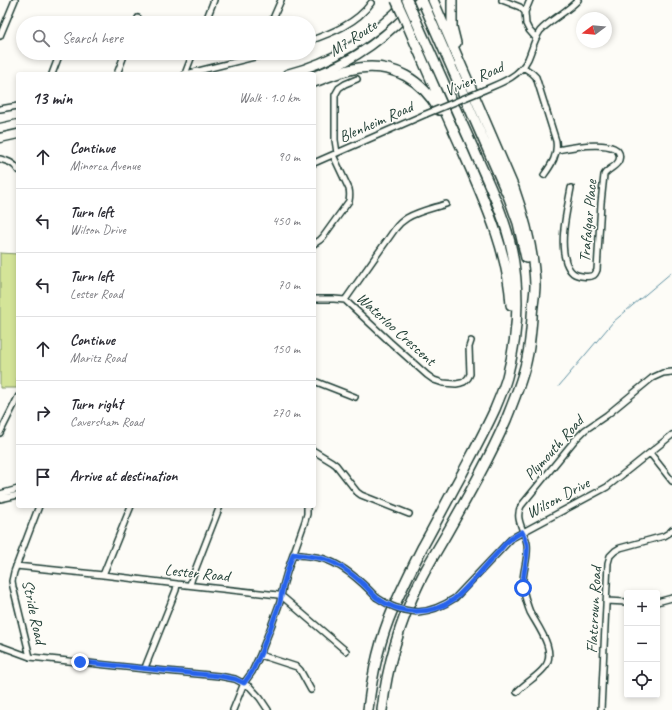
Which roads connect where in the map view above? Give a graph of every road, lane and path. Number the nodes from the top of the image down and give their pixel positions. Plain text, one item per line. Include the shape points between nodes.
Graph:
1 (15, 0) edge
2 (214, 0) edge
3 (280, 0) edge
4 (396, 0) edge
5 (408, 0) edge
6 (433, 0) edge
7 (452, 0) edge
8 (502, 0) edge
9 (530, 0) edge
10 (578, 0) edge
11 (422, 2) edge
12 (371, 3) dead end
13 (525, 12) junction
14 (208, 16) edge
15 (274, 16) edge
16 (1, 28) edge
17 (0, 36) edge
18 (316, 38) edge
19 (536, 38) junction
20 (57, 60) edge
21 (122, 60) edge
22 (191, 60) edge
23 (241, 60) edge
24 (524, 67) junction
25 (53, 72) edge
26 (118, 72) edge
27 (187, 72) edge
28 (194, 72) edge
29 (293, 72) edge
30 (316, 75) edge
31 (357, 79) dead end
32 (316, 81) edge
33 (471, 88) junction
34 (16, 106) edge
35 (0, 109) edge
36 (426, 114) joint
37 (15, 125) edge
38 (0, 126) edge
39 (15, 135) edge
40 (0, 139) edge
41 (557, 150) junction
42 (335, 154) junction
43 (0, 159) edge
44 (316, 162) edge
45 (469, 166) junction
46 (16, 167) edge
47 (544, 175) dead end
48 (571, 188) dead end
49 (446, 204) dead end
50 (316, 243) edge
51 (316, 299) edge
52 (345, 300) junction
53 (532, 318) junction
54 (471, 341) dead end
55 (672, 372) edge
56 (507, 378) junction
57 (316, 382) edge
58 (355, 397) dead end
59 (16, 401) edge
60 (0, 433) edge
61 (672, 435) edge
62 (316, 452) edge
63 (650, 453) junction
64 (672, 481) edge
65 (16, 490) edge
66 (0, 494) edge
67 (16, 495) edge
68 (0, 499) edge
69 (38, 508) edge
70 (130, 508) edge
71 (219, 508) edge
72 (307, 508) edge
73 (409, 514) dead end
74 (672, 530) edge
75 (522, 532) junction
76 (293, 554) junction
77 (16, 566) junction
78 (103, 575) junction
79 (177, 584) junction
80 (190, 586) junction
81 (281, 597) junction
82 (672, 598) edge
83 (606, 601) junction
84 (660, 601) edge
85 (624, 602) edge
86 (0, 646) edge
87 (346, 651) dead end
88 (260, 655) junction
89 (30, 656) junction
90 (145, 669) junction
91 (244, 683) junction
92 (311, 690) dead end
93 (517, 692) dead end
94 (233, 710) edge
95 (268, 710) edge
96 (368, 710) edge
97 (382, 710) edge
98 (601, 710) edge

1 - 16 street
2 - 14 street
3 - 15 street
4 - 45 highway, bridge
5 - 29 highway, M7 Route via 364,39 336,56
5 - 56 highway, bridge via 492,192 512,250 517,311
6 - 33 highway
7 - 33 highway via 452,27
8 - 13 street via 520,7
9 - 13 street
10 - 19 street via 544,27
11 - 30 highway, M7 Route via 376,43
11 - 53 highway via 501,178 518,223 528,269
12 - 18 street via 345,26
13 - 19 street via 526,24
16 - 17 street
19 - 24 street, Vivien Road
20 - 25 street
21 - 26 street
22 - 27 street
23 - 28 street
24 - 36 street, Vivien Road, bridge via 513,77
24 - 41 street via 536,77
31 - 42 street via 339,88 335,95
32 - 45 highway via 358,68 383,68 403,74 421,86 434,101
33 - 53 highway via 524,217 535,286
34 - 35 street
36 - 42 street, Blenheim Road
37 - 38 highway
39 - 40 highway
41 - 47 street via 552,164
41 - 48 street, Trafalgar Place via 597,145 610,147 619,154 618,163 604,175 597,270 592,276 576,275 571,272 566,262 563,242
42 - 44 street, Blenheim Road
42 - 50 street via 350,197 323,237
43 - 46 street
45 - 56 highway via 495,228 507,272 511,341
49 - 52 street via 401,222
51 - 52 street, Waterloo Crescent
52 - 54 street, Waterloo Crescent via 434,380 443,383 456,384 468,378
53 - 97 highway via 527,358 513,403 460,511 419,583 390,663
55 - 75 street, Plymouth Road via 652,378 574,441 519,509 518,518
56 - 96 highway via 484,434 392,609 377,658
57 - 58 street
59 - 60 street
61 - 63 street, Wilson Drive
62 - 73 street via 336,465 361,495
63 - 64 street
63 - 75 street, Wilson Drive via 607,488
65 - 66 street
67 - 68 street
69 - 77 street, Stride Road
70 - 78 street
71 - 80 street
72 - 76 street
74 - 83 street, Flatcrown Road via 664,536 620,548 610,556
75 - 76 street, Wilson Drive, bridge via 506,543 455,598 447,604 418,612 391,606 337,565 326,560
75 - 93 street, Plymouth Road via 527,549 523,588 530,611 543,633 549,658 545,667
76 - 81 street
77 - 78 street, Lester Road
77 - 89 street, Stride Road via 13,587
78 - 79 street, Lester Road
79 - 80 street, Lester Road
79 - 90 street
80 - 81 street, Lester Road
81 - 87 street
81 - 88 street
82 - 84 street
83 - 85 street
83 - 98 street, Flatcrown Road
86 - 89 street
88 - 91 street
88 - 92 street via 297,667
89 - 90 street
90 - 91 street via 219,676
91 - 94 street
91 - 95 street via 256,692

